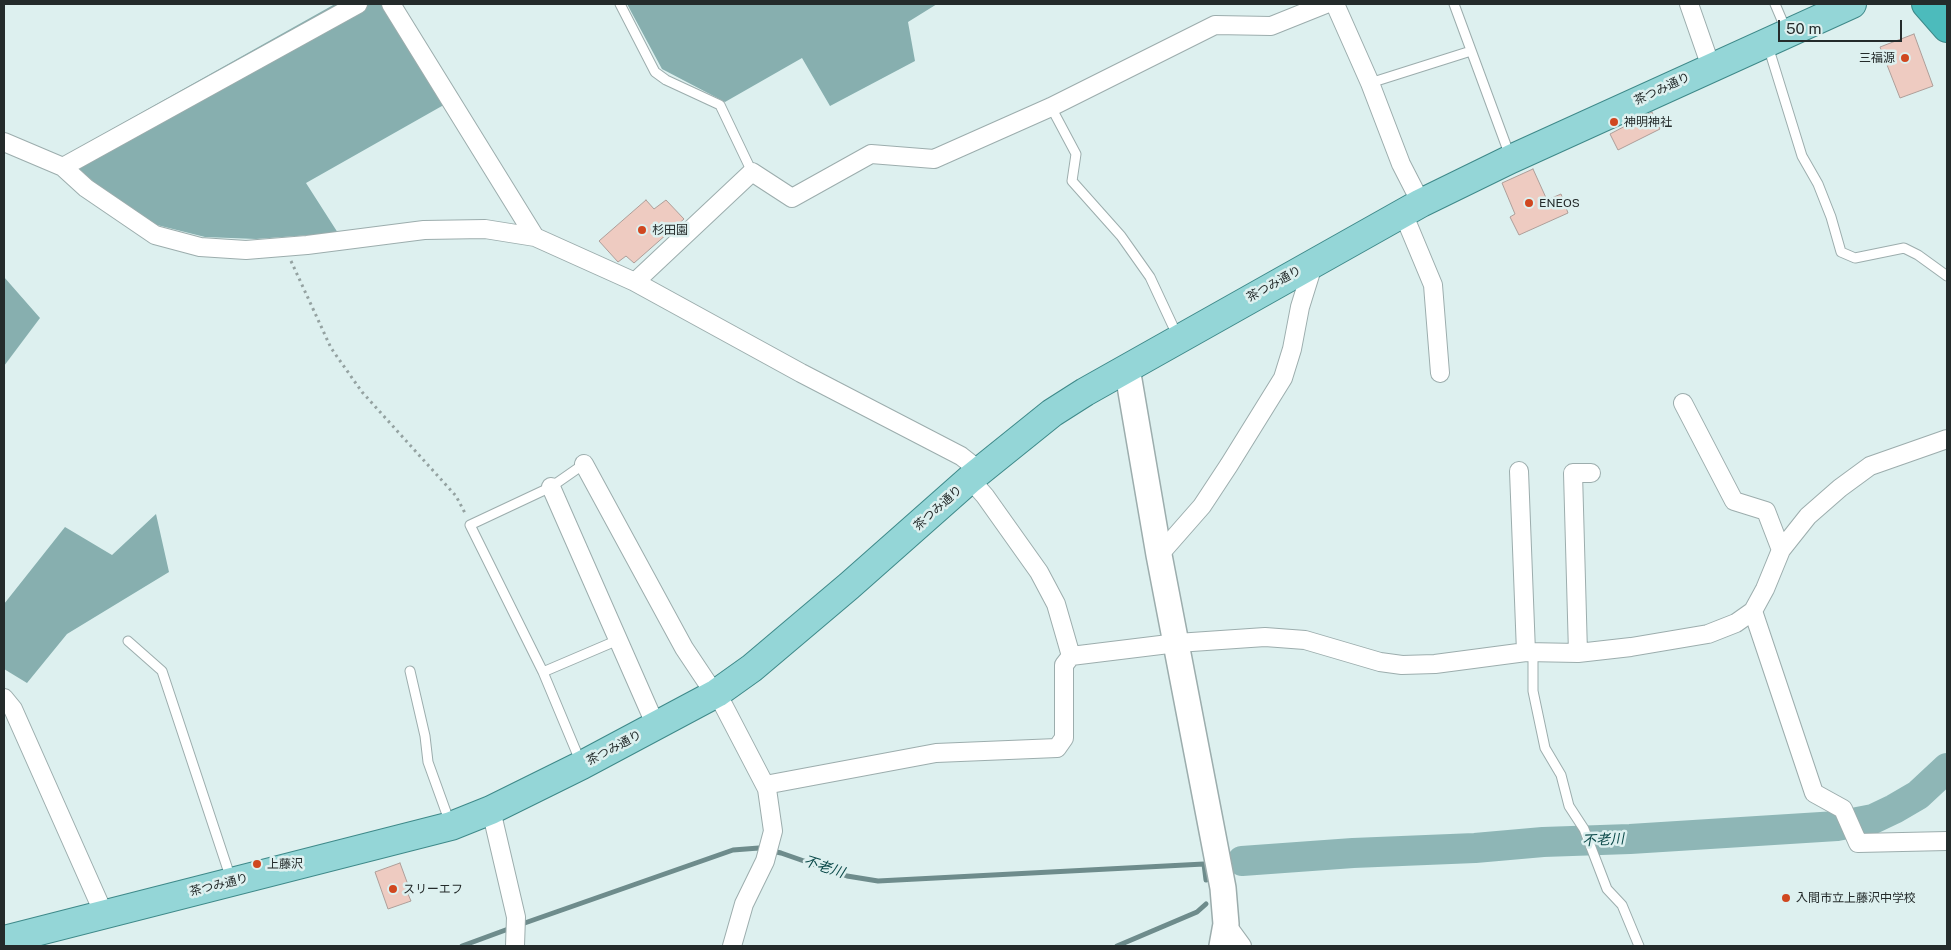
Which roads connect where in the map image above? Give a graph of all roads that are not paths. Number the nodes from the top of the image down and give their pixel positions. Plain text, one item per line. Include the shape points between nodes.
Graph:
1 (358, 4) edge
2 (391, 4) edge
3 (620, 4) edge
4 (1326, 4) edge
5 (1335, 4) edge
6 (1454, 4) edge
7 (1689, 4) edge
8 (1775, 4) edge
9 (1852, 4) edge
10 (1926, 4) edge
11 (1947, 28) edge
12 (1777, 39) junction
13 (1471, 51) junction
14 (1711, 67) junction
15 (1370, 84) junction
16 (1051, 107) junction
17 (4, 142) edge
18 (1511, 159) junction
19 (63, 166) junction
20 (752, 172) junction
21 (1412, 208) junction
22 (535, 237) junction
23 (1314, 262) junction
24 (1947, 276) edge
25 (635, 282) junction
26 (1178, 338) junction
27 (1127, 368) junction
28 (1440, 373) dead end
29 (1683, 403) dead end
30 (1947, 439) edge
31 (584, 464) joint
32 (1519, 471) dead end
33 (1591, 473) dead end
34 (975, 475) junction
35 (551, 487) junction
36 (1781, 550) junction
37 (1160, 555) junction
38 (1753, 611) junction
39 (618, 640) junction
40 (128, 641) dead end
41 (1177, 643) junction
42 (1530, 652) junction
43 (1578, 653) junction
44 (1071, 656) junction
45 (410, 671) dead end
46 (543, 672) junction
47 (717, 693) junction
48 (4, 698) edge
49 (656, 726) junction
50 (582, 765) junction
51 (765, 785) junction
52 (491, 810) junction
53 (452, 826) junction
54 (1947, 841) edge
55 (232, 882) junction
56 (104, 914) junction
57 (516, 932) edge
58 (1224, 935) edge
59 (4, 940) edge
60 (732, 946) edge
61 (1242, 946) edge
62 (1638, 946) edge

1 - 19 street
2 - 22 street
3 - 20 lane via 655,72 720,105
4 - 16 street via 1270,26 1215,25
5 - 15 street
6 - 13 lane
7 - 14 street
8 - 12 lane
9 - 12 main road, 茶つみ通り
10 - 11 highway
12 - 14 main road, 茶つみ通り
12 - 24 lane via 1802,156 1818,184 1841,252 1855,258 1904,248
13 - 15 lane
13 - 18 lane
14 - 18 main road, 茶つみ通り
15 - 21 street via 1401,164
16 - 20 street via 934,158 871,154 792,198
16 - 26 lane via 1076,154 1072,180 1121,236 1150,277
17 - 19 street
18 - 21 main road, 茶つみ通り
19 - 22 street via 86,188 155,235 200,247 246,250 424,230 485,229
20 - 25 street
21 - 23 main road, 茶つみ通り
21 - 28 street via 1433,285
22 - 25 street
23 - 26 main road, 茶つみ通り
23 - 37 street via 1283,378 1202,506
25 - 34 street via 961,456
26 - 27 main road, 茶つみ通り
27 - 34 main road, 茶つみ通り via 1052,413
27 - 37 street
29 - 36 street via 1734,501 1766,511
30 - 36 street via 1870,466 1808,516
31 - 35 lane
31 - 47 street via 684,648
32 - 42 street
33 - 43 street via 1573,473
34 - 44 street via 985,496 1039,572 1056,604
34 - 47 main road, 茶つみ通り via 784,643
35 - 39 street
35 - 46 lane via 470,525
36 - 38 street
37 - 41 street
38 - 43 street via 1736,623 1708,634
38 - 54 street via 1814,793 1843,809 1858,844
39 - 46 lane
39 - 49 street
40 - 55 lane via 162,671
41 - 42 street via 1265,637 1305,640 1380,662 1402,665
41 - 44 street
41 - 58 street via 1223,888
42 - 43 street
42 - 62 lane via 1533,691 1545,748 1561,775 1570,806 1592,847 1607,889 1622,905
44 - 51 street via 1064,664 1064,738 1057,748 936,753
45 - 53 lane via 428,762
46 - 50 lane
47 - 49 main road, 茶つみ通り
47 - 51 street
48 - 56 street via 13,708
49 - 50 main road, 茶つみ通り
50 - 52 main road, 茶つみ通り
51 - 60 street via 773,831 765,861 744,904
52 - 53 main road, 茶つみ通り
52 - 57 street
53 - 55 main road, 茶つみ通り
55 - 56 main road, 茶つみ通り
56 - 59 main road, 茶つみ通り
58 - 61 street

